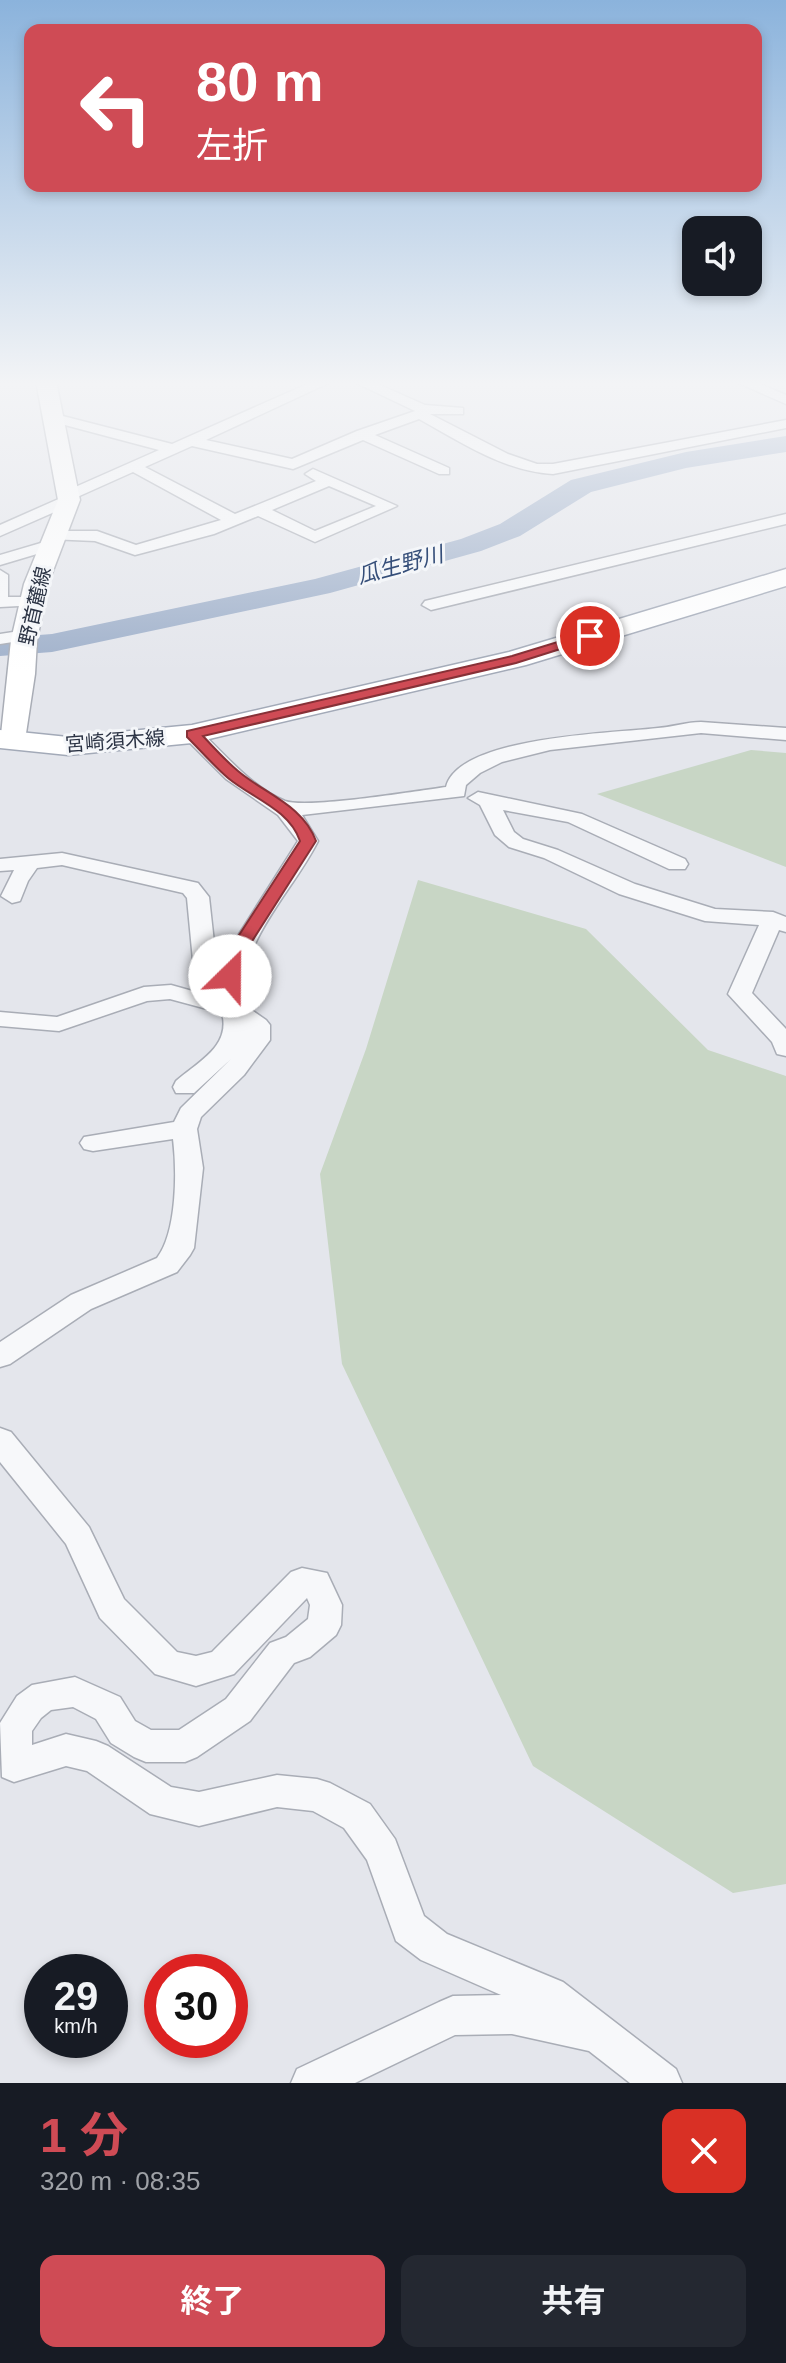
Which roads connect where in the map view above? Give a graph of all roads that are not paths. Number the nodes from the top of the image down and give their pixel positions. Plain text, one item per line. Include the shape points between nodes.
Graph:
1 (65, 478) edge
2 (110, 478) edge
3 (155, 478) edge
4 (322, 478) edge
5 (328, 481) junction
6 (69, 497) junction
7 (259, 510) junction
8 (786, 519) edge
9 (234, 520) junction
10 (0, 531) edge
11 (53, 540) junction
12 (0, 560) edge
13 (0, 575) edge
14 (786, 577) edge
15 (0, 599) edge
16 (32, 601) junction
17 (431, 605) dead end
18 (17, 638) edge
19 (192, 734) junction
20 (786, 734) edge
21 (6, 739) edge
22 (457, 792) junction
23 (495, 803) junction
24 (282, 807) junction
25 (533, 836) dead end
26 (30, 863) junction
27 (677, 864) dead end
28 (0, 865) edge
29 (12, 896) dead end
30 (779, 922) edge
31 (229, 1007) junction
32 (0, 1019) edge
33 (786, 1049) edge
34 (185, 1087) dead end
35 (184, 1129) junction
36 (93, 1143) dead end
37 (0, 1356) edge
38 (0, 1440) edge
39 (7, 1761) edge
40 (596, 2033) junction
41 (657, 2082) edge
42 (311, 2083) edge

1 - 6 main road
2 - 6 street
3 - 9 street
4 - 5 street
5 - 7 street
5 - 7 street via 389,506 315,537
6 - 10 street
6 - 11 main road, 野首麓線
7 - 9 street
8 - 17 street
9 - 11 street via 135,550 97,536
11 - 12 street
11 - 16 main road, 野首麓線
13 - 15 street
14 - 19 main road, 宮崎須木線 via 516,659
15 - 16 street
16 - 18 main road, 野首麓線
18 - 21 main road, 野首麓線 via 22,674
19 - 21 main road, 宮崎須木線 via 68,746
19 - 24 street via 234,776
20 - 22 street via 688,728 540,747 479,764 464,773
22 - 23 street
22 - 24 street via 309,809
23 - 25 street via 517,828
23 - 27 street via 579,819
23 - 30 street via 505,835 516,843 627,889 713,916
24 - 31 street via 308,841 241,946 230,976
26 - 28 street
26 - 29 street
26 - 31 street via 62,859 190,888 198,897 206,989
30 - 33 street via 740,994
31 - 32 street via 171,992 144,994 59,1024
31 - 34 street via 238,1028 233,1044
31 - 35 street via 258,1025 258,1040 190,1114
35 - 36 street
35 - 37 street via 190,1168 180,1248 167,1265 81,1302
38 - 39 street via 78,1536 112,1608 167,1664 196,1671 222,1664 302,1581 316,1582 326,1605 324,1625 282,1653 238,1710 185,1746 146,1746 123,1732 108,1708 75,1692 44,1696 29,1707 15,1728
39 - 40 street via 66,1750 96,1757 163,1802 199,1809 277,1791 317,1795 357,1816 382,1851 409,1928 434,1947 549,1996
40 - 41 street
40 - 42 street via 512,2014 453,2016

